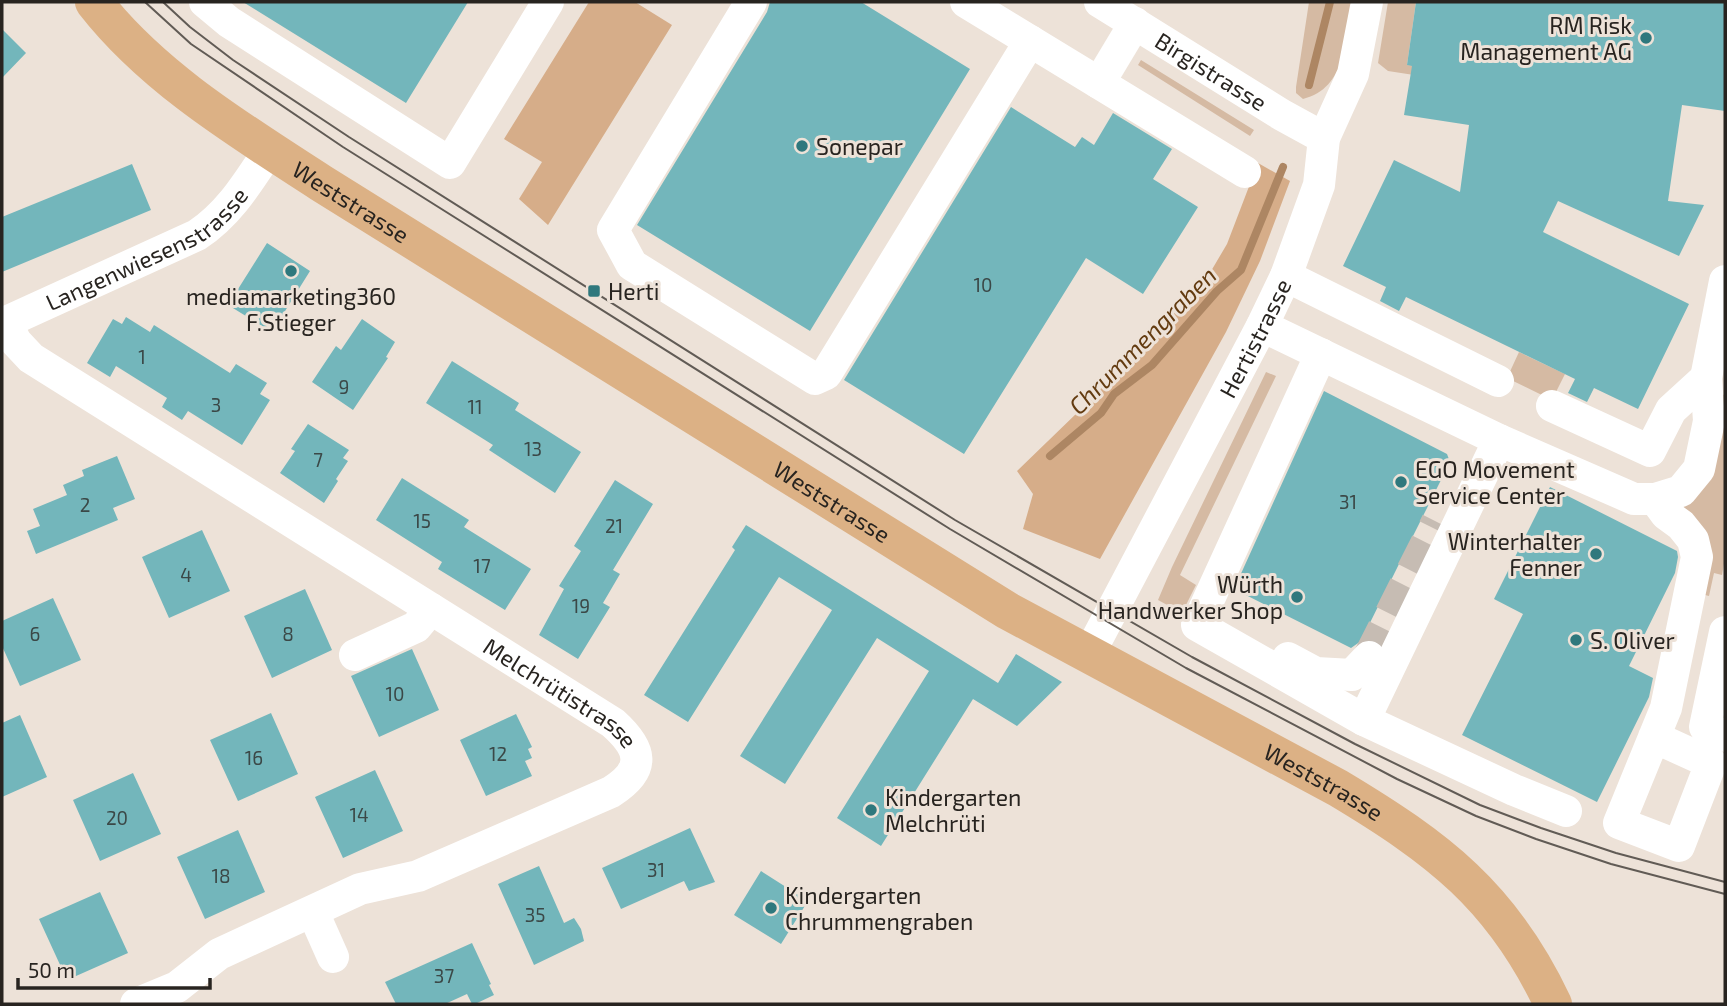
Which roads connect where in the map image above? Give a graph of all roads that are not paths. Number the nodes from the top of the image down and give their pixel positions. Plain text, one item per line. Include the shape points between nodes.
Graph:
1 (94, 2) edge
2 (205, 2) edge
3 (548, 2) edge
4 (751, 2) edge
5 (966, 2) edge
6 (1100, 2) edge
7 (1367, 2) edge
8 (1135, 23) junction
9 (1030, 41) junction
10 (1099, 83) junction
11 (1324, 138) junction
12 (270, 149) junction
13 (1245, 172) dead end
14 (1286, 275) junction
15 (1725, 281) edge
16 (4, 323) edge
17 (1262, 326) junction
18 (1321, 354) junction
19 (1706, 378) junction
20 (1498, 381) dead end
21 (1552, 406) dead end
22 (1490, 436) junction
23 (1655, 499) junction
24 (1437, 522) tunnel mouth
25 (1211, 595) junction
26 (431, 608) junction
27 (1725, 635) edge
28 (355, 655) dead end
29 (1088, 656) junction
30 (1369, 657) tunnel mouth
31 (1364, 720) junction
32 (1715, 732) edge
33 (1654, 737) dead end
34 (1566, 811) dead end
35 (313, 912) junction
36 (333, 957) dead end
37 (136, 1004) edge
38 (1553, 1004) edge

1 - 12 main road, Weststrasse via 147,61
2 - 3 street via 229,22 450,163
4 - 9 street via 613,230 632,265 815,379 827,374
5 - 9 street
6 - 8 street, Birgistrasse
7 - 11 street, Hertistrasse via 1353,74
8 - 10 street
8 - 11 street, Birgistrasse
9 - 10 street
10 - 13 street
11 - 14 street, Hertistrasse via 1319,185
12 - 16 street, Langenwiesenstrasse via 231,206 197,235
12 - 29 main road, Weststrasse via 923,559
14 - 17 street, Hertistrasse
14 - 20 street
15 - 19 street
16 - 26 street, Melchrütistrasse via 31,358
17 - 18 street
17 - 29 street, Hertistrasse
18 - 22 street
18 - 25 street
19 - 21 street via 1671,410 1650,451
19 - 23 street via 1709,421 1699,469 1681,491
22 - 23 street via 1634,499
22 - 24 street
22 - 31 street
23 - 33 street via 1693,540 1697,557 1666,708
25 - 30 street via 1225,622 1316,673 1352,675
25 - 31 street via 1197,625
26 - 28 street via 416,627
26 - 35 street, Melchrütistrasse via 613,723 635,748 635,769 628,782 611,792 418,876 360,889
27 - 32 street
29 - 38 main road, Weststrasse via 1338,788 1437,853 1472,883 1499,915 1533,964
31 - 34 street
35 - 36 street
35 - 37 street, Melchrütistrasse via 219,954 177,987

